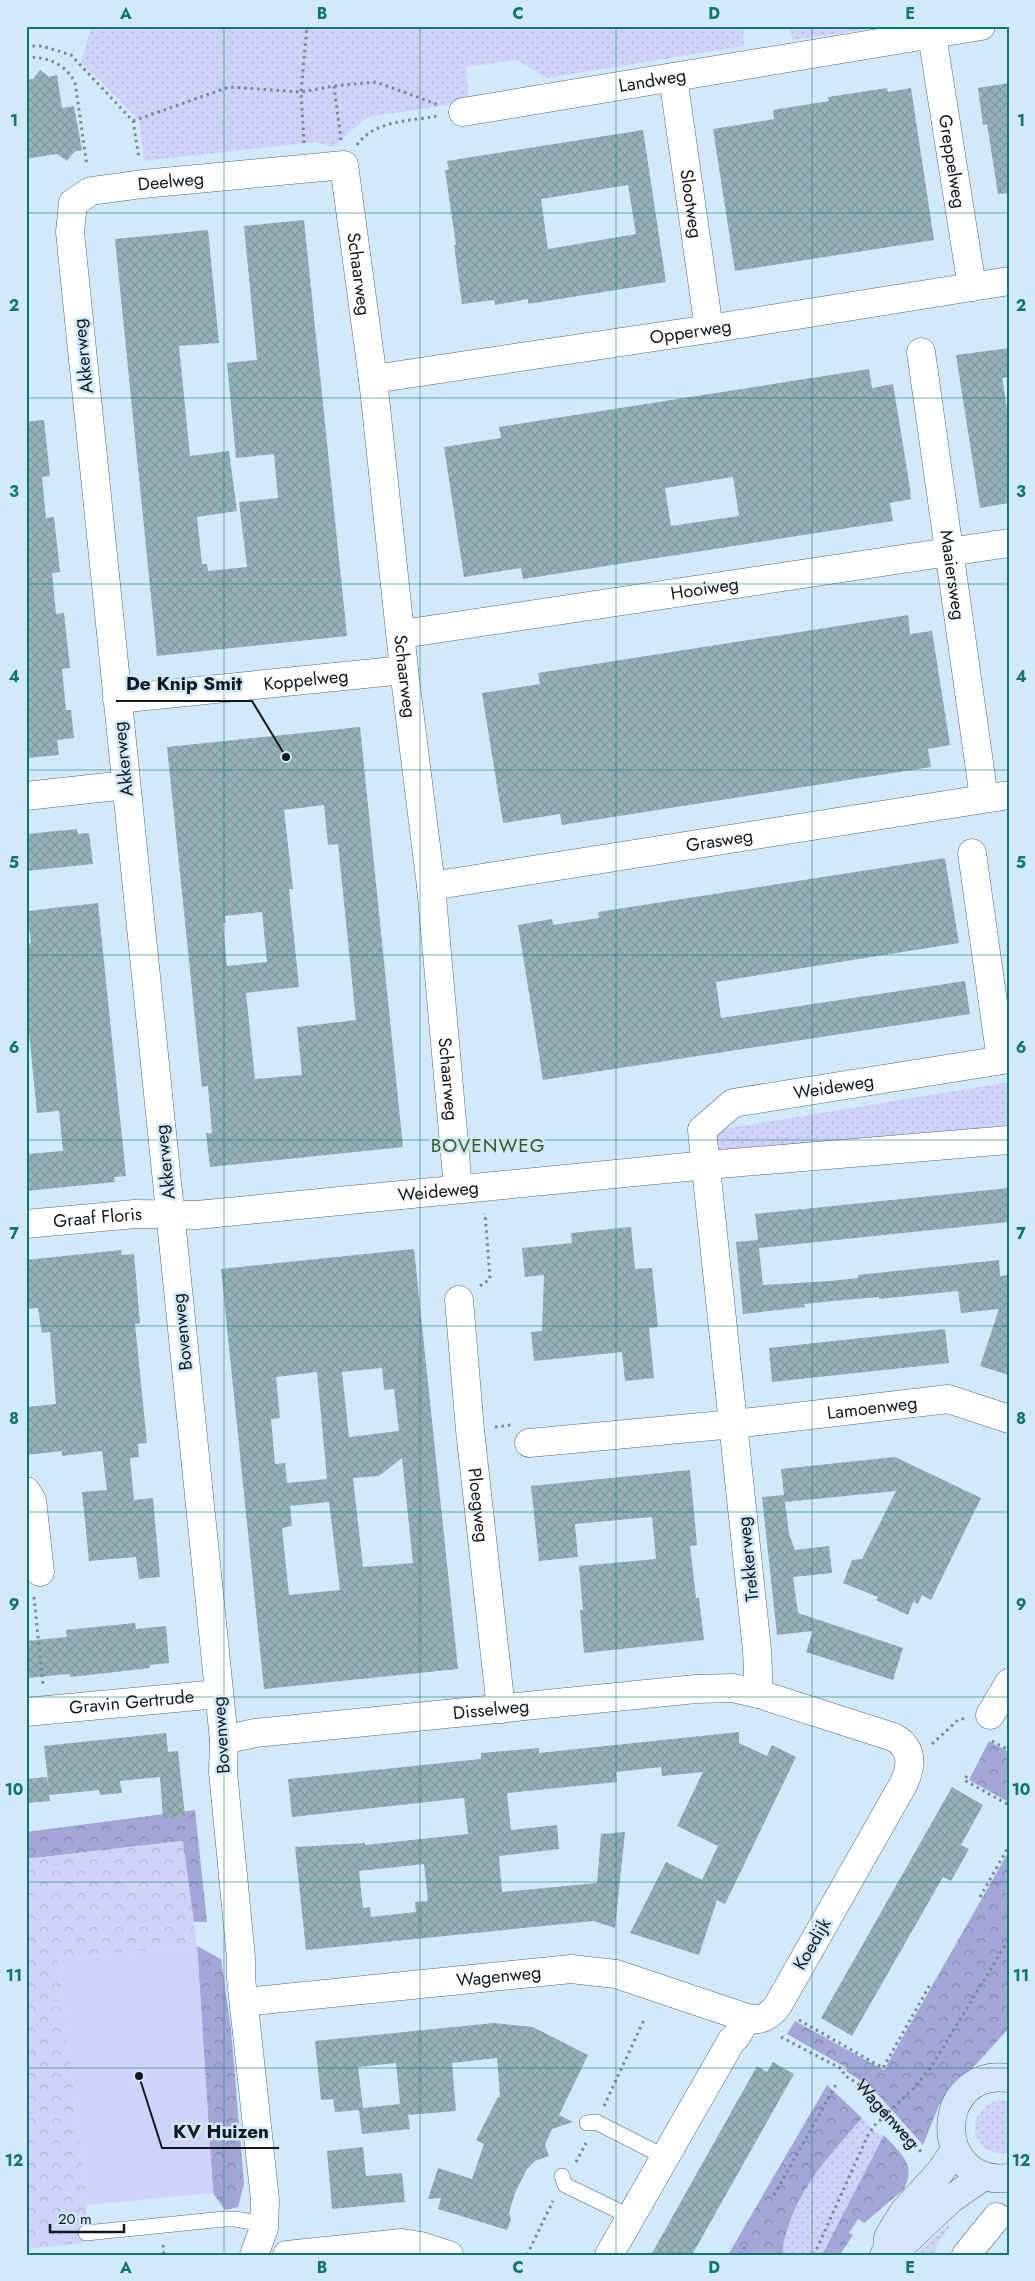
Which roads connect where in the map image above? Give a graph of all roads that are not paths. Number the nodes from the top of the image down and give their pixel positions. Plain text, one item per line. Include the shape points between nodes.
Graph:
1 (981, 26) edge
2 (932, 35) junction
3 (673, 78) junction
4 (463, 112) road end
5 (344, 165) joint
6 (75, 274) joint
7 (1009, 281) edge
8 (972, 287) junction
9 (709, 329) junction
10 (921, 352) dead end
11 (373, 379) junction
12 (1009, 543) edge
13 (950, 552) junction
14 (402, 634) junction
15 (404, 670) junction
16 (117, 699) junction
17 (126, 785) junction
18 (26, 796) edge
19 (997, 797) edge
20 (972, 852) dead end
21 (431, 886) junction
22 (1005, 1060) edge
23 (1009, 1140) edge
24 (707, 1164) junction
25 (470, 1187) junction
26 (171, 1214) junction
27 (26, 1224) edge
28 (459, 1300) road end
29 (1009, 1419) edge
30 (734, 1424) junction
31 (528, 1443) road end
32 (26, 1491) edge
33 (37, 1580) road end
34 (1009, 1683) edge
35 (218, 1694) junction
36 (759, 1694) junction
37 (500, 1709) junction
38 (36, 1711) edge
39 (990, 1727) road end
40 (224, 1740) junction
41 (244, 2002) junction
42 (755, 2018) junction
43 (1007, 2074) edge
44 (592, 2120) dead end
45 (955, 2150) junction
46 (666, 2156) junction
47 (996, 2177) edge
48 (561, 2183) dead end
49 (631, 2217) junction
50 (997, 2217) dead end
51 (86, 2233) dead end
52 (264, 2245) edge
53 (886, 2252) edge
54 (287, 2255) edge
55 (449, 2255) edge
56 (609, 2255) edge
57 (966, 2255) edge

1 - 2 street, Landweg
2 - 3 street, Landweg
2 - 8 street, Greppelweg
3 - 4 street, Landweg
3 - 9 street, Slootweg
5 - 6 street, Deelweg via 91,191 73,203 70,232
5 - 11 street, Schaarweg
6 - 16 street, Akkerweg
7 - 8 street, Opperweg
8 - 9 street, Opperweg
9 - 11 street, Opperweg
10 - 13 street, Maaiersweg
11 - 14 street, Schaarweg
12 - 13 street, Hooiweg
13 - 14 street, Hooiweg
13 - 19 street, Maaiersweg
14 - 15 street, Schaarweg
15 - 16 street, Koppelweg
15 - 21 street, Schaarweg
16 - 17 street, Akkerweg
17 - 18 street
17 - 26 street, Akkerweg
19 - 21 street, Grasweg
20 - 22 street
21 - 25 street, Schaarweg
22 - 24 street, Weideweg via 732,1103 702,1130
23 - 24 street, Weideweg
24 - 25 street, Weideweg
24 - 30 street, Trekkerweg
25 - 26 street, Weideweg via 197,1215
26 - 27 street, Graaf Floris
26 - 35 street, Bovenweg
28 - 37 street, Ploegweg
29 - 30 street, Lamoenweg via 948,1399
30 - 31 street
30 - 36 street, Trekkerweg via 758,1650
32 - 33 street via 32,1500
34 - 39 street
35 - 38 street, Gravin Gertrude
35 - 40 street, Bovenweg
36 - 37 street, Disselweg via 733,1688 696,1689
36 - 42 street, Koedijk via 893,1737 904,1745 910,1756 910,1769 778,2005 771,2013
37 - 40 street, Disselweg via 255,1733
40 - 41 street, Bovenweg via 223,1772
41 - 42 street, Wagenweg via 571,1969 616,1974
41 - 52 street, Bovenweg via 264,2189
42 - 46 street, Koedijk via 704,2086
43 - 45 main road via 979,2082 960,2097 951,2119 950,2135
44 - 46 lane
45 - 47 main road via 967,2166
45 - 53 main road via 940,2172 904,2211 888,2237
46 - 49 street, Koedijk
47 - 53 main road via 952,2199 900,2247
48 - 49 lane
49 - 56 street, Koedijk
50 - 57 street
51 - 52 lane via 235,2219
54 - 55 street via 402,2243

